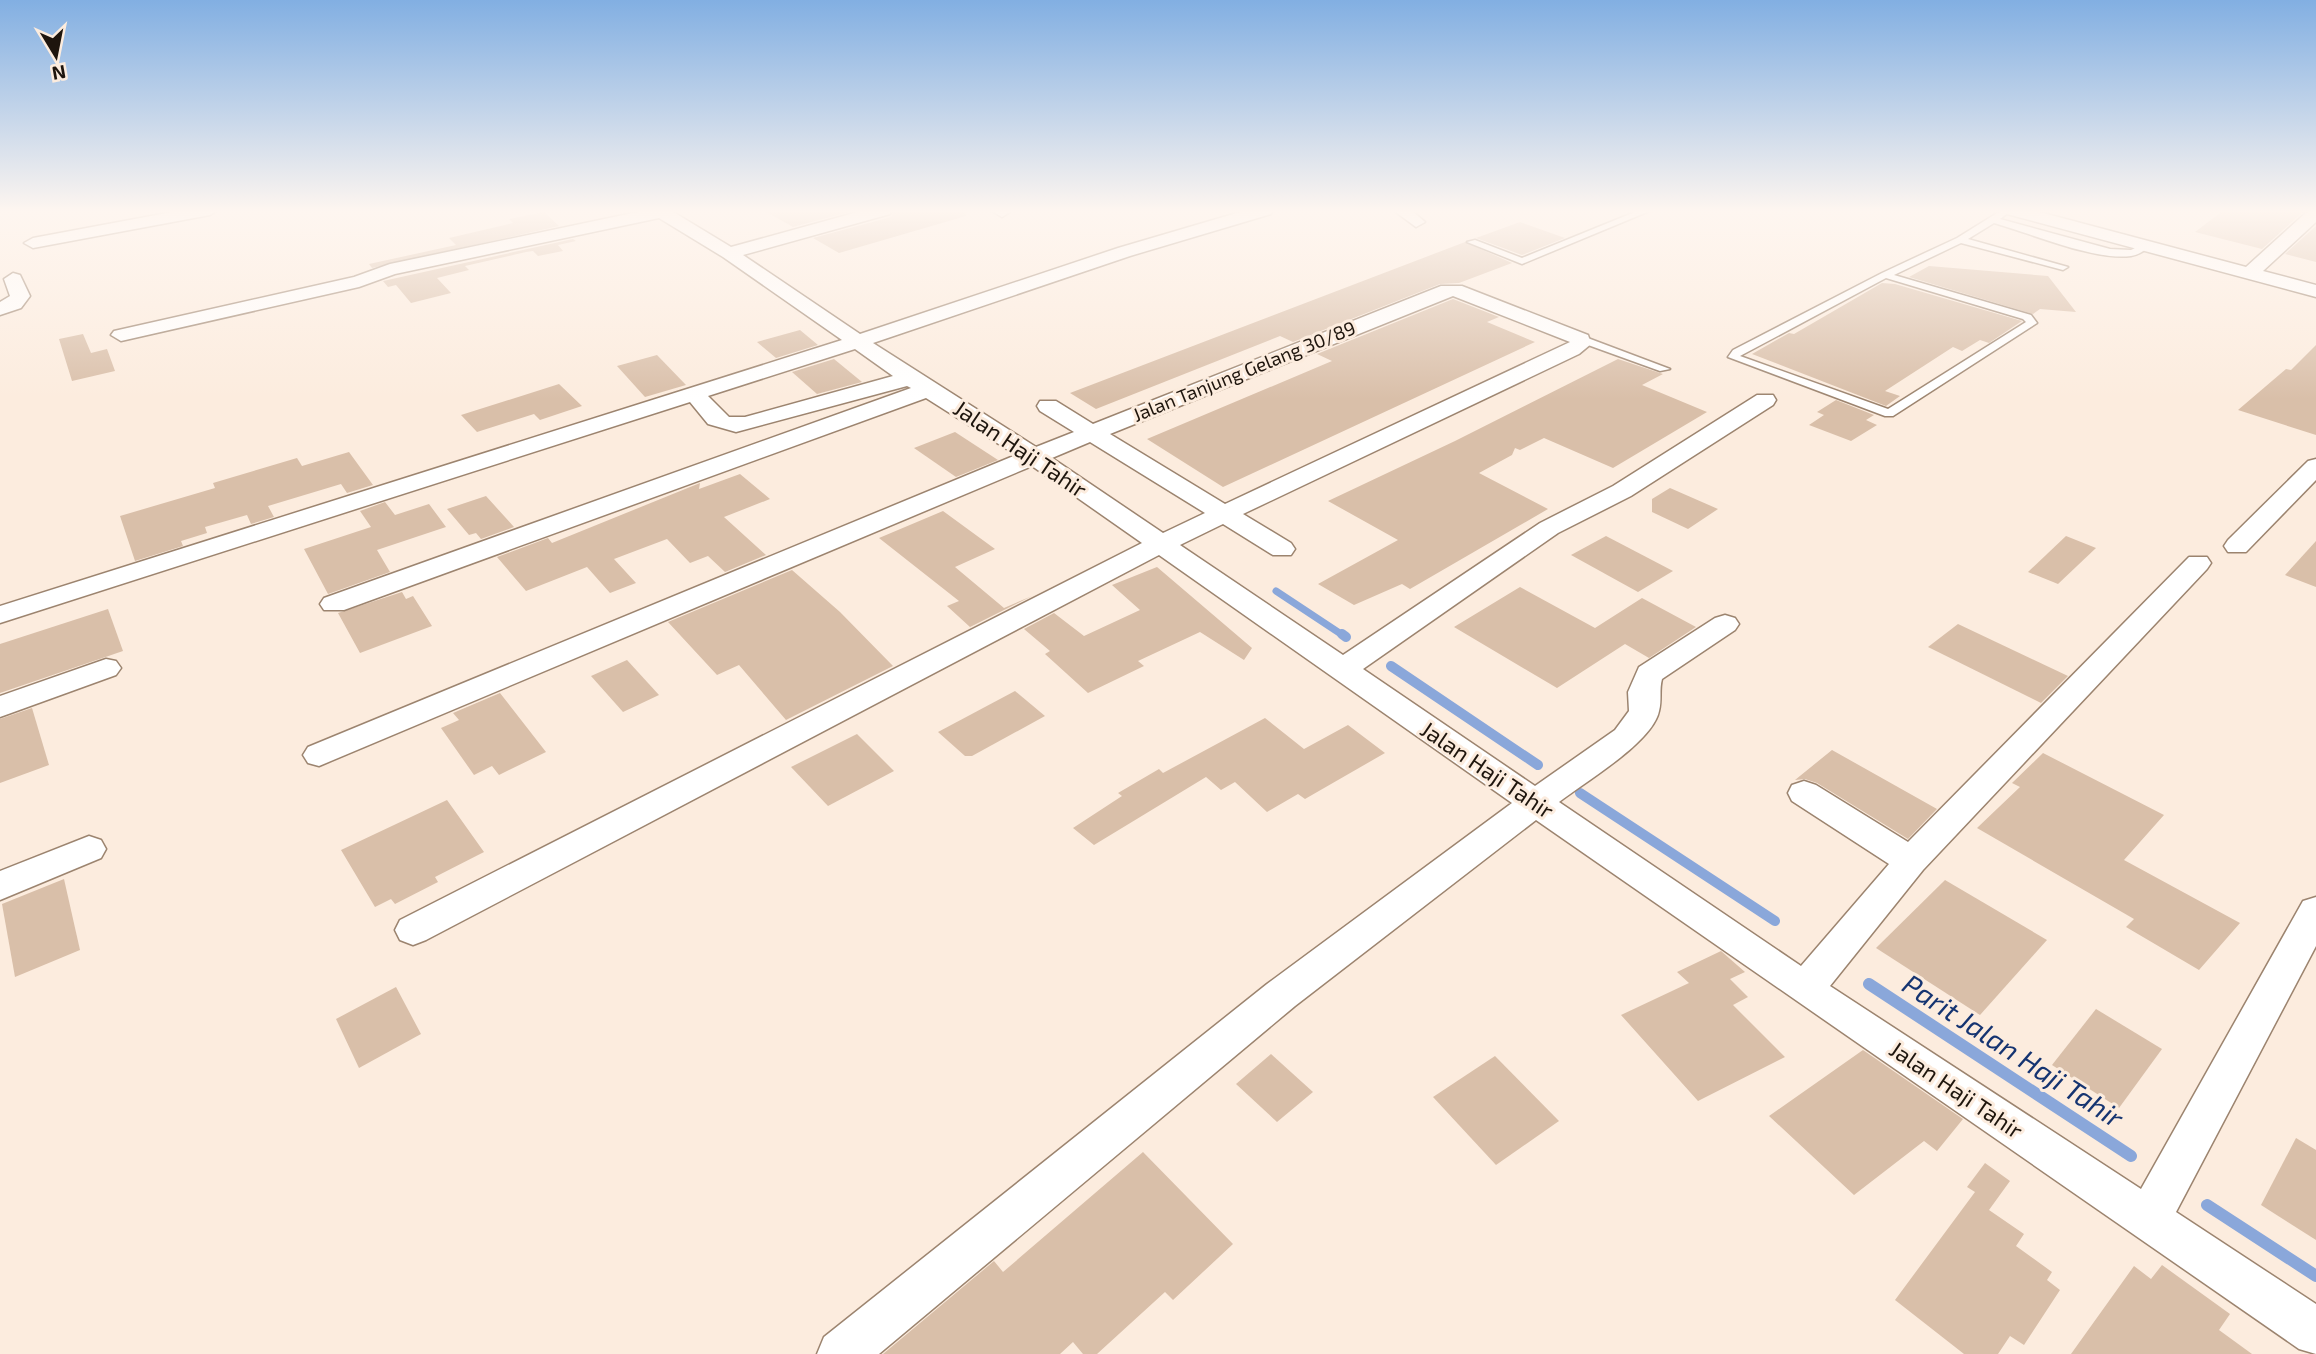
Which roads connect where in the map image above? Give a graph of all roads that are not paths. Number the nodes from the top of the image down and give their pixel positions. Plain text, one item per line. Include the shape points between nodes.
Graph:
1 (384, 273) edge
2 (759, 273) edge
3 (1061, 273) edge
4 (1889, 273) edge
5 (2271, 273) edge
6 (1885, 275) junction
7 (13, 279) dead end
8 (2316, 291) edge
9 (0, 309) edge
10 (121, 335) dead end
11 (1581, 339) junction
12 (860, 341) junction
13 (1664, 369) dead end
14 (921, 384) junction
15 (695, 394) junction
16 (1765, 400) dead end
17 (1048, 406) dead end
18 (1092, 433) junction
19 (1035, 457) junction
20 (2316, 466) edge
21 (1225, 513) junction
22 (1160, 544) junction
23 (2237, 546) dead end
24 (1282, 549) dead end
25 (2198, 563) dead end
26 (334, 604) dead end
27 (0, 615) edge
28 (1725, 624) dead end
29 (106, 668) dead end
30 (1341, 670) junction
31 (0, 707) edge
32 (319, 755) dead end
33 (1804, 793) dead end
34 (1536, 803) junction
35 (89, 849) dead end
36 (1911, 861) junction
37 (0, 886) edge
38 (2316, 911) edge
39 (413, 930) dead end
40 (1805, 989) junction
41 (2149, 1219) junction
42 (2316, 1332) edge
43 (841, 1354) edge

1 - 10 street
2 - 12 street, Jalan Haji Tahir
3 - 12 street
4 - 6 lane
5 - 8 street
6 - 6 lane via 2027,317 2032,323 1889,412 1734,357
7 - 9 street via 20,296
11 - 13 lane
11 - 18 street, Jalan Tanjung Gelang 30/89 via 1455,290 1441,292
11 - 21 street via 1572,350
12 - 14 street, Jalan Haji Tahir
12 - 15 street
14 - 15 street via 726,426
14 - 19 street, Jalan Haji Tahir
14 - 26 street
15 - 27 street
16 - 30 street via 1622,491 1549,528
17 - 18 street
18 - 19 street, Jalan Tanjung Gelang 30/89
18 - 21 street
19 - 22 street, Jalan Haji Tahir
19 - 32 street, Jalan Tanjung Gelang 30/89
20 - 23 street
21 - 22 street
21 - 24 street
22 - 30 street, Jalan Haji Tahir
22 - 39 street
25 - 36 street
28 - 34 street via 1649,674 1643,692 1644,712 1626,738
29 - 31 street
30 - 34 street, Jalan Haji Tahir
33 - 36 street
34 - 40 street, Jalan Haji Tahir
34 - 43 street via 1281,995
35 - 37 street
36 - 40 street
38 - 41 street
40 - 41 street, Jalan Haji Tahir
41 - 42 street, Jalan Haji Tahir

